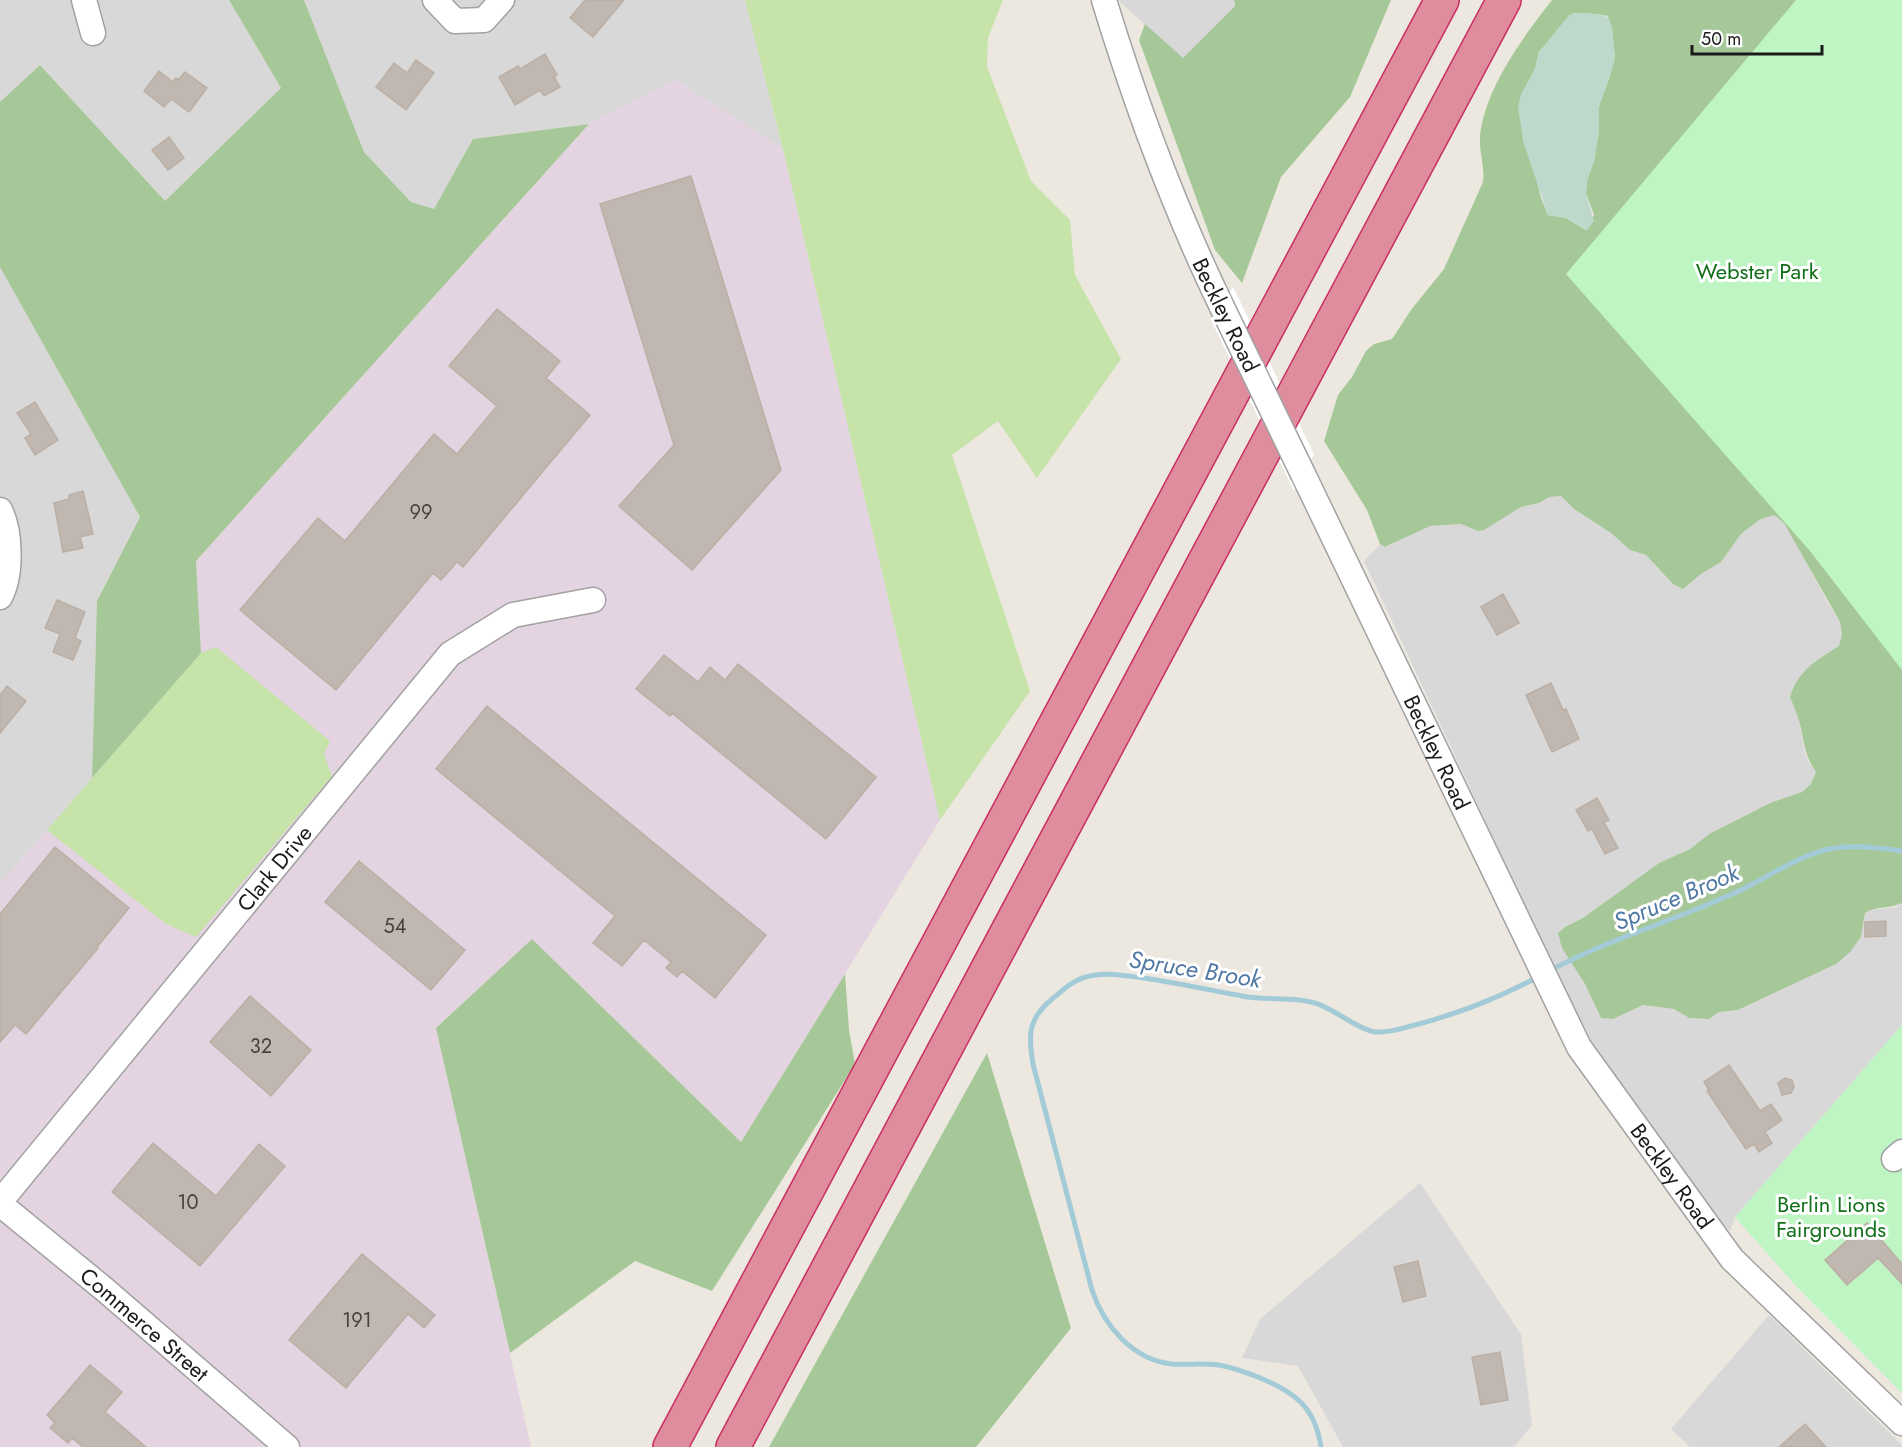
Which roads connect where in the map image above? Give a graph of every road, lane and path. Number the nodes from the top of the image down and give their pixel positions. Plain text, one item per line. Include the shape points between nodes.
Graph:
1 (84, 0) edge
2 (435, 0) edge
3 (502, 0) edge
4 (1104, 0) edge
5 (1442, 0) edge
6 (1504, 0) edge
7 (93, 33) dead end
8 (0, 510) edge
9 (0, 597) edge
10 (593, 600) dead end
11 (0, 1203) edge
12 (1902, 1423) edge
13 (286, 1447) edge
14 (670, 1447) edge
15 (733, 1447) edge

1 - 7 street
2 - 3 street via 455,21 484,20
4 - 12 street, Beckley Road, bridge via 1136,101 1197,256 1579,1047 1732,1259
5 - 14 highway
6 - 15 highway
8 - 9 street via 5,520 9,559
10 - 11 street, Clark Drive via 513,615 450,654
11 - 13 street, Commerce Street

